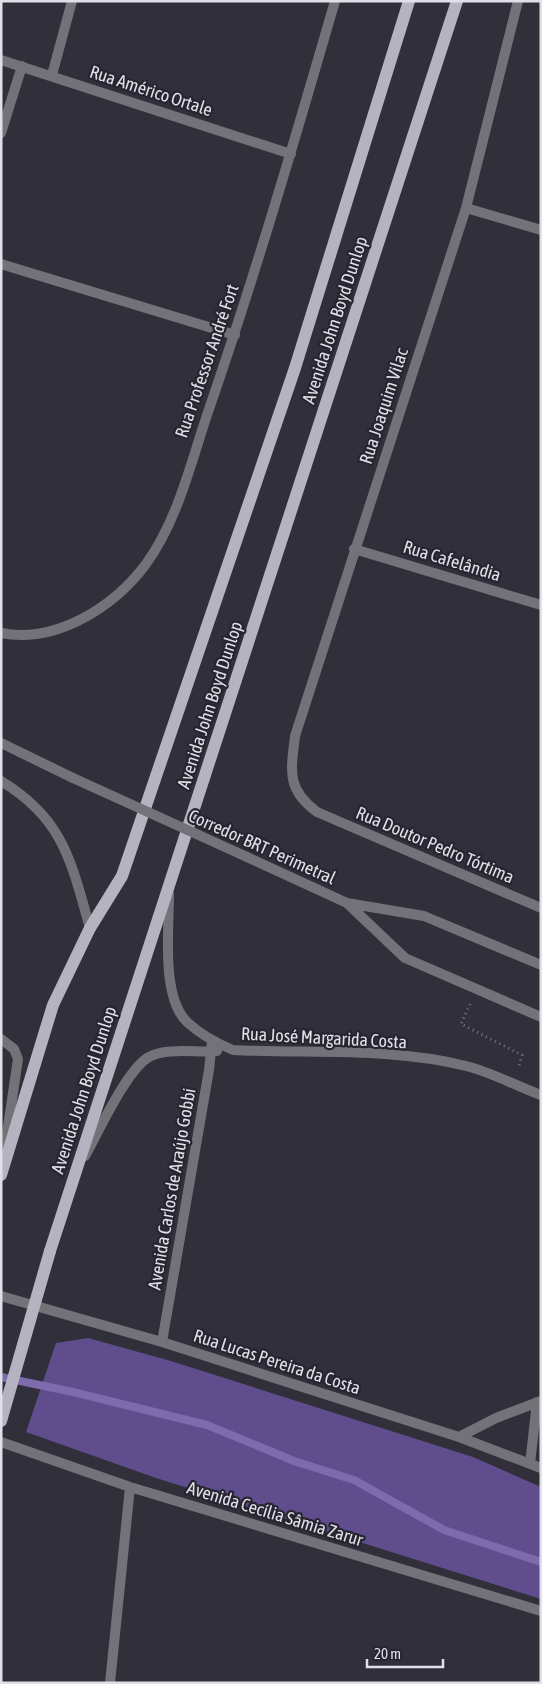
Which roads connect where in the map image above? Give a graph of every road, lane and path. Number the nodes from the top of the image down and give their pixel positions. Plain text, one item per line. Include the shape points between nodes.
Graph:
1 (72, 1) edge
2 (335, 1) edge
3 (409, 1) edge
4 (457, 1) edge
5 (518, 1) edge
6 (1, 60) edge
7 (22, 66) junction
8 (52, 75) junction
9 (1, 133) edge
10 (291, 154) junction
11 (466, 208) junction
12 (541, 230) edge
13 (1, 264) edge
14 (235, 335) junction
15 (354, 549) junction
16 (541, 605) edge
17 (1, 634) edge
18 (1, 743) edge
19 (1, 781) edge
20 (317, 812) joint
21 (169, 888) junction
22 (347, 903) junction
23 (541, 908) edge
24 (90, 928) junction
25 (541, 965) edge
26 (541, 1017) edge
27 (461, 1024) dead end
28 (1, 1039) edge
29 (212, 1041) junction
30 (233, 1050) junction
31 (211, 1052) junction
32 (522, 1055) dead end
33 (541, 1095) edge
34 (1, 1174) edge
35 (74, 1177) junction
36 (1, 1296) edge
37 (162, 1342) junction
38 (539, 1402) edge
39 (1, 1421) edge
40 (459, 1437) junction
41 (1, 1442) edge
42 (530, 1464) junction
43 (541, 1468) edge
44 (130, 1487) junction
45 (541, 1611) edge
46 (110, 1683) edge

1 - 8 street
2 - 10 street, Rua Professor André Fort
3 - 24 main road, Avenida John Boyd Dunlop via 295,368 122,876
4 - 21 main road, Avenida John Boyd Dunlop
5 - 11 street, Rua Joaquim Vilac
6 - 7 street, Rua Américo Ortale
7 - 8 street, Rua Américo Ortale
7 - 9 street
8 - 10 street, Rua Américo Ortale
10 - 14 street, Rua Professor André Fort
11 - 12 street
11 - 15 street, Rua Joaquim Vilac
13 - 14 street
14 - 17 street, Rua Professor André Fort via 171,518 146,564 112,598 76,623 46,633 18,637
15 - 16 street, Rua Cafelândia
15 - 20 street, Rua Joaquim Vilac via 295,736 291,772 293,786 304,802
18 - 22 street, Corredor BRT Perimetral, bridge
19 - 24 street via 19,792 57,832 70,860
20 - 23 street, Rua Doutor Pedro Tórtima
21 - 29 street, Rua José Margarida Costa via 170,986 177,1008 186,1021
21 - 35 main road, Avenida John Boyd Dunlop
22 - 25 street, Corredor BRT Perimetral via 424,916
22 - 26 street, Corredor BRT Perimetral via 405,958
24 - 34 main road, Avenida John Boyd Dunlop via 53,1005
27 - 32 path
28 - 34 street via 14,1048 18,1059
29 - 30 street, Rua José Margarida Costa
29 - 31 street, Avenida Carlos de Araújo Gobbi
30 - 31 street
30 - 33 street, Rua José Margarida Costa via 375,1053 420,1059 466,1066
31 - 35 street via 172,1052 149,1056 132,1073
31 - 37 street, Avenida Carlos de Araújo Gobbi
35 - 39 main road, Avenida John Boyd Dunlop, bridge
36 - 37 street, Rua Lucas Pereira da Costa
37 - 40 street, Rua Lucas Pereira da Costa
38 - 40 street via 496,1418
38 - 42 street
40 - 42 street, Rua Lucas Pereira da Costa
41 - 44 street, Avenida Cecília Sâmia Zarur
42 - 43 street, Rua Lucas Pereira da Costa
44 - 45 street, Avenida Cecília Sâmia Zarur
44 - 46 street

